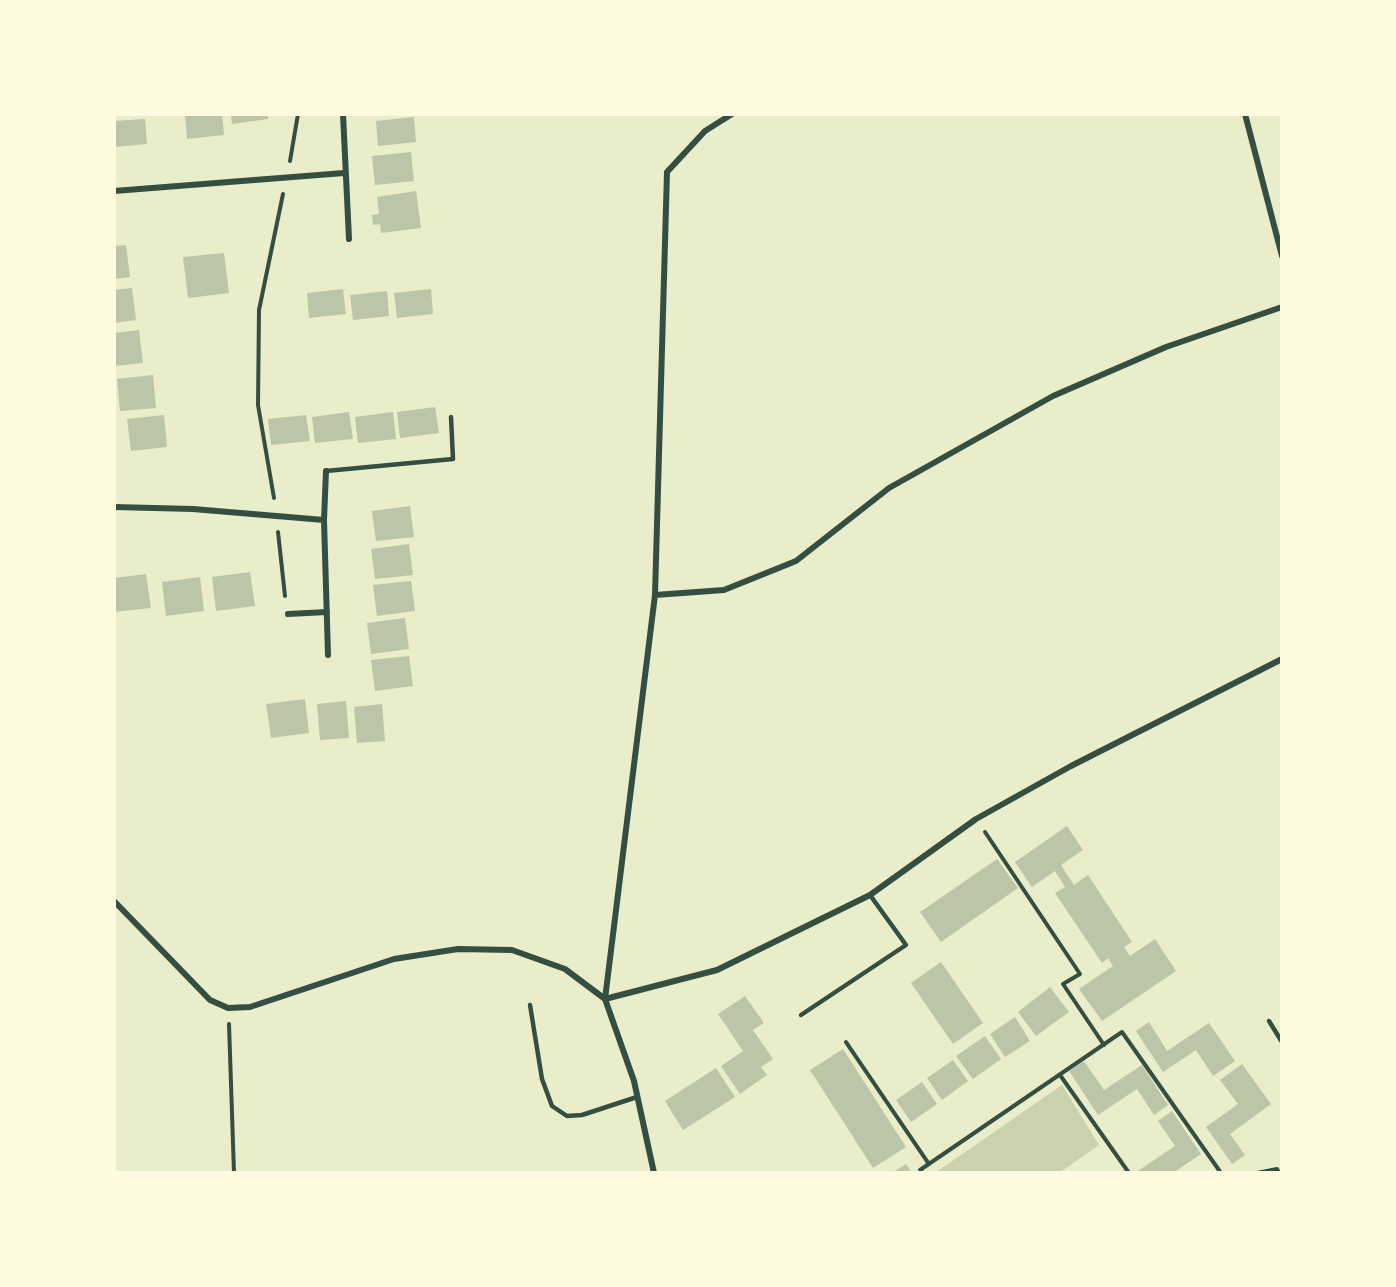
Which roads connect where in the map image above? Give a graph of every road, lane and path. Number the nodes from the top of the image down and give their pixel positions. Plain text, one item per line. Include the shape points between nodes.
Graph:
1 (298, 114) edge
2 (343, 114) edge
3 (732, 114) edge
4 (1245, 114) edge
5 (344, 173) junction
6 (287, 177) junction
7 (114, 191) edge
8 (349, 239) dead end
9 (1282, 256) edge
10 (1282, 307) edge
11 (451, 417) dead end
12 (326, 471) joint
13 (114, 507) edge
14 (277, 516) junction
15 (324, 520) junction
16 (655, 596) junction
17 (327, 612) junction
18 (288, 614) joint
19 (328, 655) dead end
20 (1282, 659) edge
21 (976, 819) junction
22 (870, 895) junction
23 (114, 901) edge
24 (605, 999) junction
25 (530, 1005) dead end
26 (228, 1008) junction
27 (801, 1015) dead end
28 (1269, 1021) dead end
29 (846, 1042) dead end
30 (1282, 1042) edge
31 (1104, 1045) junction
32 (1060, 1075) junction
33 (637, 1097) junction
34 (929, 1164) junction
35 (234, 1173) edge
36 (654, 1173) edge
37 (922, 1173) edge
38 (1129, 1173) edge
39 (1221, 1173) edge
40 (1257, 1173) edge
41 (1279, 1173) edge

1 - 6 path
2 - 5 street
3 - 16 street via 705,130 668,172
4 - 9 street
5 - 6 street
5 - 8 street
6 - 7 street
6 - 14 path via 259,310 258,405
10 - 16 street via 1166,347 1053,396 889,488 796,561 724,590
11 - 12 lane via 453,459
12 - 15 street
13 - 14 street
14 - 15 street
14 - 18 path
15 - 17 street
16 - 24 street
17 - 18 street
17 - 19 street
20 - 21 street
21 - 22 street
21 - 31 path via 1080,974 1064,984
22 - 24 street via 717,970
22 - 27 lane via 906,945
23 - 26 street via 210,1000
24 - 26 street via 565,969 512,950 458,949 394,959 250,1007
24 - 33 street
25 - 33 lane via 542,1079 552,1106 567,1116 582,1115
26 - 35 path
28 - 30 lane
29 - 34 path
31 - 32 path
31 - 39 path via 1122,1032
32 - 34 path
32 - 38 path
33 - 36 street
34 - 37 path via 920,1170
40 - 41 path via 1277,1169

